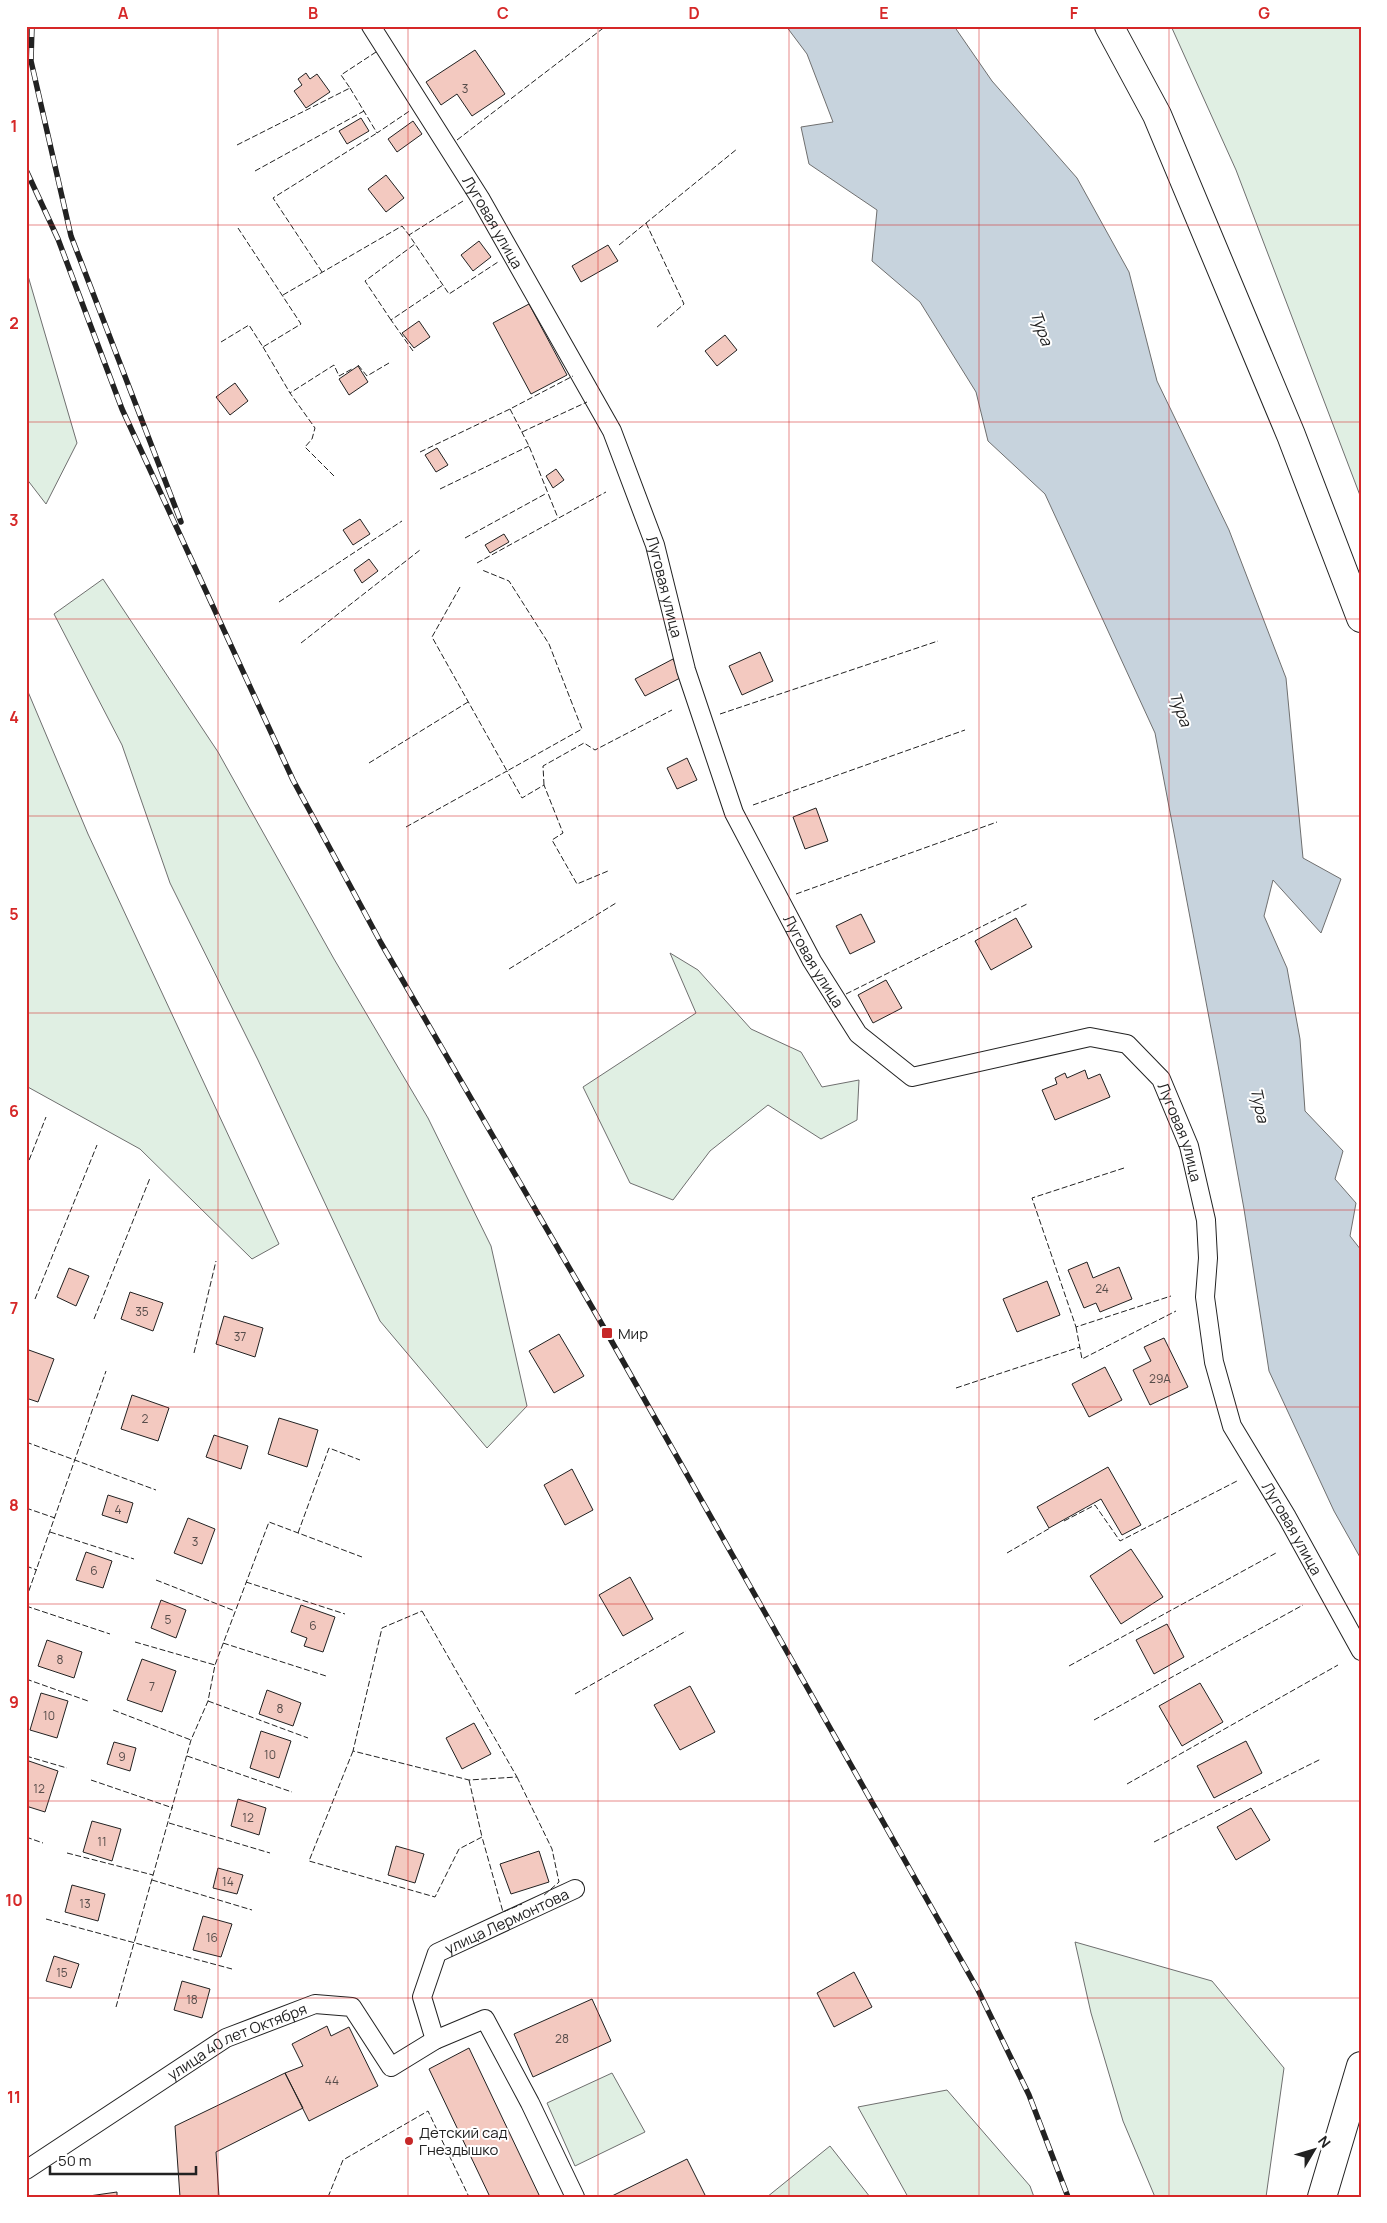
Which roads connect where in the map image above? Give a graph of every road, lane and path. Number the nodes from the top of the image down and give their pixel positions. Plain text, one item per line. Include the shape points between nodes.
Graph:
1 (371, 26) edge
2 (1110, 26) edge
3 (1361, 618) edge
4 (1361, 1651) edge
5 (575, 1889) dead end
6 (434, 2040) junction
7 (1361, 2066) edge
8 (26, 2170) edge
9 (575, 2197) edge
10 (1322, 2197) edge

1 - 4 street, Луговая улица via 480,198 612,431 655,545 686,670 734,813 812,961 858,1034 912,1077 1090,1037 1127,1044 1161,1079 1189,1146 1206,1220 1205,1297 1214,1362 1232,1426
2 - 3 main road via 1157,115 1291,435
5 - 6 street, улица Лермонтова via 437,1953 422,1997
6 - 8 street, улица 40 лет Октября via 391,2067 352,2007 315,2004 226,2038
6 - 9 street via 485,2019
7 - 10 main road

